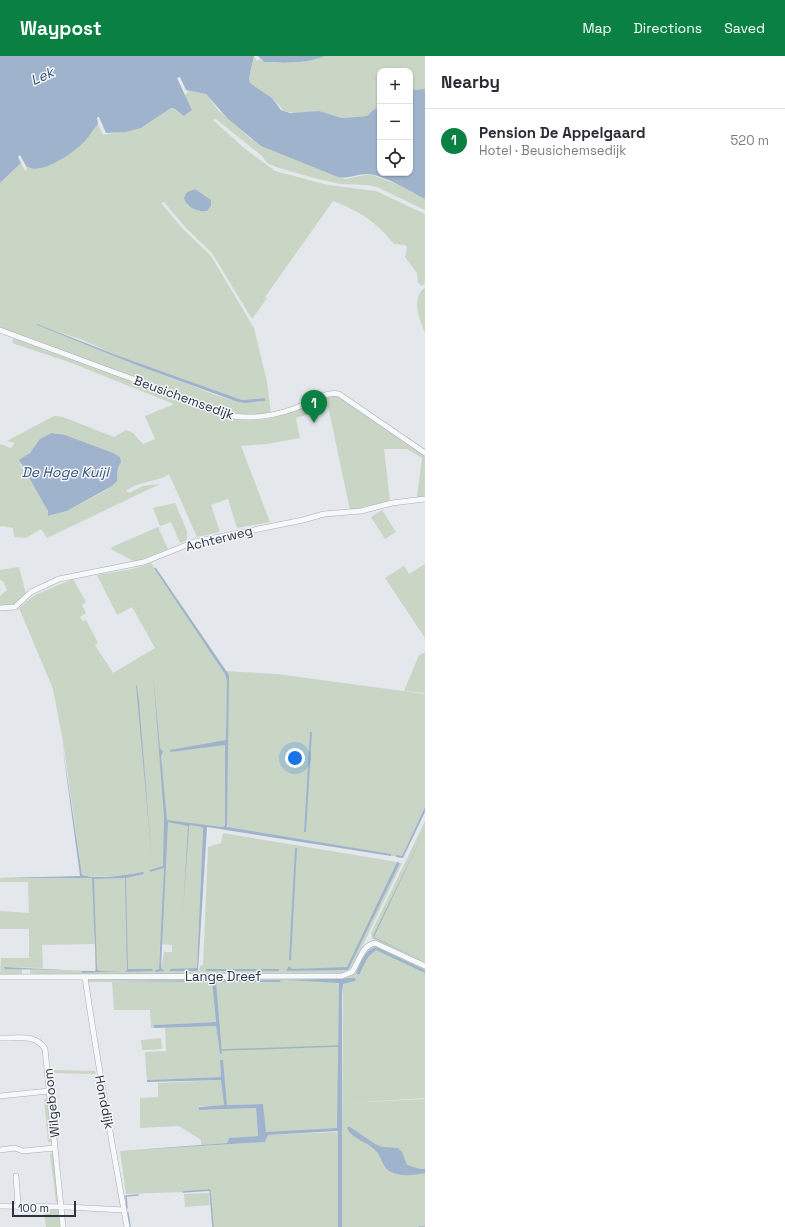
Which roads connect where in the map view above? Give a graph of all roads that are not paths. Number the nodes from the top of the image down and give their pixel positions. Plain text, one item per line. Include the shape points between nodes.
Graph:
1 (0, 330) edge
2 (425, 453) edge
3 (425, 499) edge
4 (0, 608) edge
5 (425, 966) edge
6 (0, 977) edge
7 (85, 977) junction
8 (0, 1038) edge
9 (49, 1091) junction
10 (0, 1096) edge
11 (55, 1148) junction
12 (0, 1150) edge
13 (16, 1176) dead end
14 (18, 1205) junction
15 (0, 1206) edge
16 (61, 1207) junction
17 (124, 1210) junction
18 (63, 1227) edge
19 (127, 1227) edge

1 - 2 street, Beusichemsedijk via 233,416 274,415 326,394 339,394
3 - 4 street, Achterweg via 392,503 361,511 324,514 194,542 144,562 68,576 31,592 15,608
5 - 7 street, Lange Dreef via 375,943 365,948 352,972 342,976
6 - 7 street, Lange Dreef
7 - 17 street, Honddijk via 98,1069
8 - 9 street, Wilgeboom via 34,1038 42,1042
9 - 10 street
9 - 11 street, Wilgeboom
11 - 12 street
11 - 16 street, Wilgeboom
13 - 14 street
14 - 15 street
14 - 16 street
16 - 17 street
16 - 18 street, Wilgeboom
17 - 19 street, Honddijk

